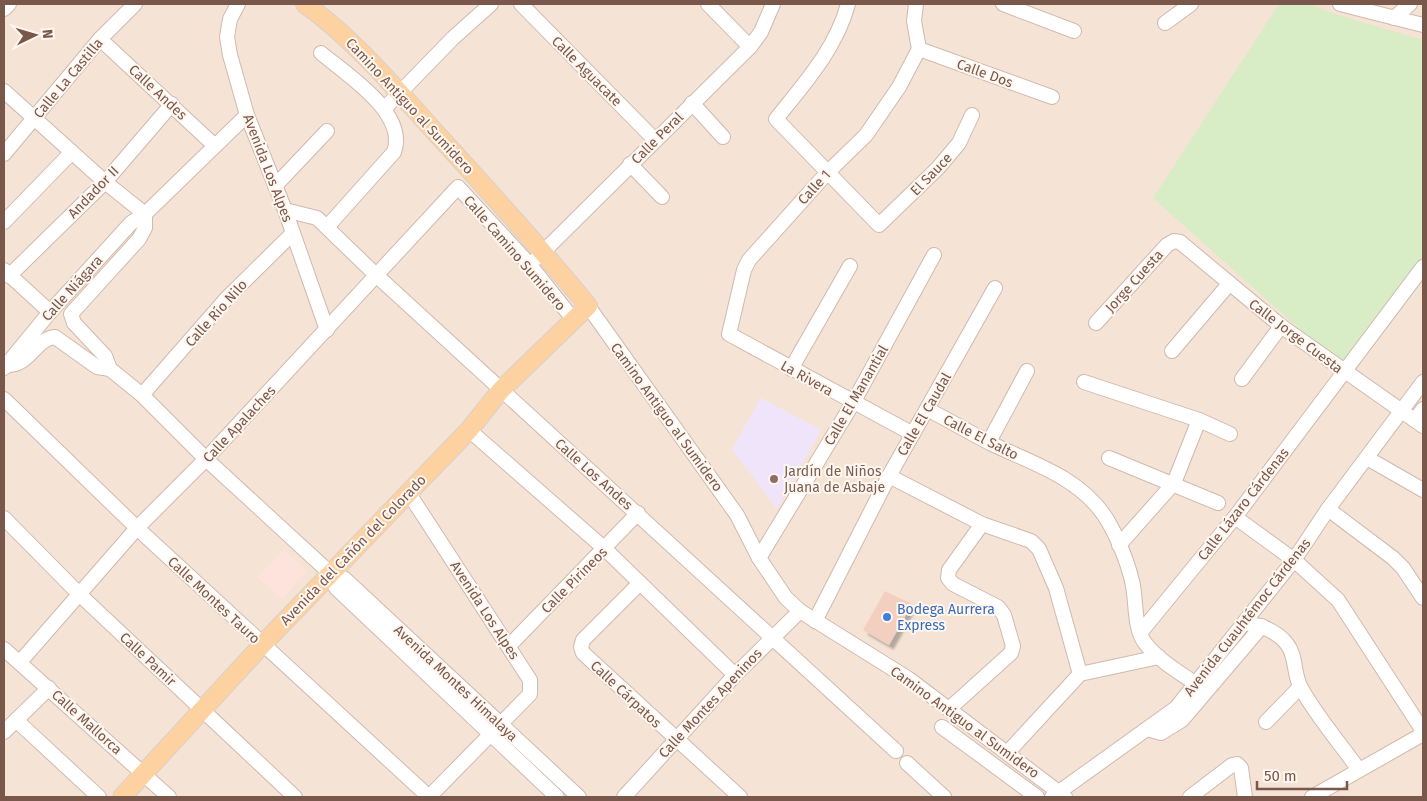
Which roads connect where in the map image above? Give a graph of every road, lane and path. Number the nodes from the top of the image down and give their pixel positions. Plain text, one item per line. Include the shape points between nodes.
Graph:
1 (135, 4) edge
2 (238, 4) edge
3 (305, 4) edge
4 (491, 4) edge
5 (520, 4) edge
6 (708, 4) edge
7 (773, 4) edge
8 (848, 4) edge
9 (916, 4) edge
10 (1003, 4) edge
11 (1191, 4) edge
12 (1341, 4) edge
13 (1410, 4) edge
14 (1394, 18) junction
15 (1165, 23) dead end
16 (1423, 25) edge
17 (1074, 31) dead end
18 (100, 38) junction
19 (750, 47) junction
20 (918, 49) junction
21 (321, 53) dead end
22 (4, 91) edge
23 (400, 93) junction
24 (1052, 97) dead end
25 (172, 104) junction
26 (692, 104) junction
27 (385, 108) junction
28 (247, 115) junction
29 (972, 115) dead end
30 (35, 118) junction
31 (327, 131) dead end
32 (722, 137) dead end
33 (654, 139) junction
34 (215, 146) junction
35 (72, 152) junction
36 (4, 154) edge
37 (630, 164) junction
38 (826, 173) junction
39 (105, 182) junction
40 (276, 186) junction
41 (458, 187) joint
42 (662, 197) dead end
43 (285, 210) junction
44 (146, 214) junction
45 (4, 222) edge
46 (328, 227) junction
47 (292, 233) junction
48 (1174, 241) joint
49 (543, 251) junction
50 (934, 255) dead end
51 (530, 265) junction
52 (850, 266) dead end
53 (1423, 268) edge
54 (6, 273) edge
55 (376, 275) junction
56 (1229, 284) junction
57 (995, 288) dead end
58 (588, 306) junction
59 (50, 312) junction
60 (573, 319) junction
61 (74, 323) joint
62 (1096, 323) dead end
63 (1281, 326) junction
64 (327, 330) junction
65 (729, 334) joint
66 (1172, 351) dead end
67 (5, 367) edge
68 (110, 369) junction
69 (791, 369) junction
70 (1027, 371) dead end
71 (1343, 372) junction
72 (1242, 379) dead end
73 (1084, 382) dead end
74 (1423, 382) edge
75 (501, 390) junction
76 (142, 396) junction
77 (4, 399) edge
78 (854, 403) junction
79 (927, 409) junction
80 (1402, 409) junction
81 (1420, 418) edge
82 (1199, 420) junction
83 (469, 430) junction
84 (912, 434) junction
85 (1230, 434) dead end
86 (989, 442) junction
87 (1108, 458) dead end
88 (1366, 458) junction
89 (206, 459) junction
90 (889, 476) junction
91 (1174, 484) junction
92 (1423, 490) edge
93 (408, 492) junction
94 (1218, 502) dead end
95 (1328, 509) junction
96 (638, 513) junction
97 (1235, 517) junction
98 (4, 518) edge
99 (982, 524) junction
100 (137, 528) junction
101 (1119, 545) junction
102 (605, 549) junction
103 (759, 558) junction
104 (1294, 560) junction
105 (330, 573) junction
106 (640, 583) junction
107 (79, 594) junction
108 (1423, 598) edge
109 (800, 611) junction
110 (814, 621) junction
111 (1244, 623) junction
112 (1262, 626) junction
113 (1140, 633) junction
114 (771, 639) junction
115 (262, 645) junction
116 (509, 646) junction
117 (4, 649) edge
118 (1159, 657) junction
119 (20, 662) junction
120 (1080, 674) junction
121 (735, 675) junction
122 (1196, 684) junction
123 (1300, 687) junction
124 (49, 688) junction
125 (950, 708) junction
126 (202, 710) junction
127 (16, 720) junction
128 (1266, 722) dead end
129 (942, 727) dead end
130 (494, 729) junction
131 (1147, 729) junction
132 (4, 732) edge
133 (1423, 733) edge
134 (675, 740) junction
135 (896, 751) dead end
136 (1008, 752) junction
137 (907, 763) dead end
138 (1359, 770) junction
139 (144, 774) junction
140 (1059, 795) edge
141 (99, 797) edge
142 (122, 797) edge
143 (170, 797) edge
144 (295, 797) edge
145 (429, 797) edge
146 (557, 797) edge
147 (579, 797) edge
148 (624, 797) edge
149 (740, 797) edge
150 (944, 797) edge
151 (1036, 797) edge
152 (1190, 797) edge
153 (1245, 797) edge
154 (1312, 797) edge

1 - 18 street, Calle La Castilla
2 - 28 street, Avenida Los Alpes via 230,19 227,37
3 - 23 main road, Camino Antiguo al Sumidero via 332,23
4 - 23 street
5 - 33 street, Calle Aguacate
6 - 19 street
7 - 19 street, Calle Peral via 761,32
8 - 38 street via 824,57 776,119
9 - 20 street via 914,21
10 - 17 street
11 - 15 street
12 - 14 street
13 - 14 street
14 - 16 street
18 - 25 street, Calle Andes
18 - 30 street, Calle La Castilla
19 - 26 street, Calle Peral
20 - 24 street, Calle Dos
20 - 38 street, Calle 1 via 883,113
21 - 27 street
22 - 30 street
23 - 27 street
23 - 49 main road, Camino Antiguo al Sumidero
25 - 34 street, Calle Andes
25 - 39 street, Andador II
26 - 32 street
26 - 33 street, Calle Peral
27 - 46 street via 398,144
28 - 34 street, Calle Niágara
28 - 40 street, Avenida Los Alpes
29 - 38 street, El Sauce via 959,143 880,225
30 - 35 street
30 - 36 street, Calle La Castilla
31 - 40 street
33 - 37 street, Calle Peral
34 - 44 street, Calle Niágara
35 - 39 street
35 - 45 street
37 - 42 street
37 - 49 street, Calle Peral
38 - 65 street, Calle 1 via 749,260
39 - 44 street
39 - 54 street, Andador II
40 - 43 street, Avenida Los Alpes
41 - 51 street, Calle Camino Sumidero
41 - 55 street, Calle Apalaches
43 - 46 street, Calle Los Andes via 317,218
43 - 47 street, Avenida Los Alpes
44 - 59 street, Calle Niágara via 131,223
44 - 61 street, Calle Niágara via 145,228 139,239 73,310
46 - 55 street, Calle Los Andes
47 - 64 street, Avenida Los Alpes
47 - 76 street, Calle Río Nilo via 226,299
48 - 56 street, Calle Jorge Cuesta via 1180,242
48 - 62 street, Jorge Cuesta via 1167,244
49 - 51 street, Calle Peral
49 - 58 main road, Camino Antiguo al Sumidero
50 - 78 street, Calle El Manantial
51 - 60 street, Calle Camino Sumidero
52 - 69 street
53 - 71 street, Calle Lázaro Cárdenas
54 - 59 street
55 - 64 street, Calle Apalaches
55 - 75 street, Calle Los Andes
56 - 63 street, Calle Jorge Cuesta
56 - 66 street
57 - 79 street, Calle El Caudal
58 - 60 main road, Avenida del Cañón del Colorado
58 - 103 street, Camino Antiguo al Sumidero via 737,515
59 - 67 street, Calle Niágara
60 - 75 main road, Avenida del Cañón del Colorado
61 - 68 street, Avenida Montes Himalaya via 105,356
63 - 71 street, Calle Jorge Cuesta
63 - 72 street
64 - 89 street, Calle Apalaches
65 - 69 street, La Rivera
67 - 68 street, Avenida Montes Himalaya via 21,363 50,337 59,339 97,367
68 - 76 street, Avenida Montes Himalaya
69 - 78 street, La Rivera
70 - 86 street
71 - 80 street, Calle Jorge Cuesta
71 - 97 street, Calle Lázaro Cárdenas
73 - 82 street
74 - 80 street, Avenida Cuauhtémoc Cárdenas
75 - 83 main road, Avenida del Cañón del Colorado
75 - 96 street, Calle Los Andes
76 - 89 street, Avenida Montes Himalaya
77 - 100 street, Calle Montes Tauro
78 - 84 street, La Rivera
78 - 103 street, Calle El Manantial
79 - 84 street, Calle El Caudal
79 - 86 street, Calle El Salto
80 - 81 street, Calle Jorge Cuesta
80 - 88 street, Avenida Cuauhtémoc Cárdenas
82 - 85 street
82 - 91 street
83 - 93 main road, Avenida del Cañón del Colorado
83 - 102 street
84 - 90 street, Calle El Caudal
86 - 101 street, Calle El Salto via 1065,478 1088,495 1105,516
87 - 91 street
88 - 92 street
88 - 95 street, Avenida Cuauhtémoc Cárdenas
89 - 100 street, Calle Apalaches
89 - 105 street, Avenida Montes Himalaya
90 - 99 street
90 - 110 street, Calle El Caudal
91 - 94 street
91 - 101 street
93 - 105 main road, Avenida del Cañón del Colorado
93 - 116 street, Avenida Los Alpes
95 - 104 street, Avenida Cuauhtémoc Cárdenas
95 - 108 street via 1393,558
96 - 102 street, Calle Pirineos
96 - 114 street, Calle Los Andes
97 - 104 street
97 - 113 street, Calle Lázaro Cárdenas
98 - 107 street, Calle Pamir
99 - 120 street via 1030,541 1039,549 1056,588
99 - 125 street via 949,570 948,578 952,584 998,607 1004,615 1013,646 1011,653
100 - 107 street, Calle Apalaches
100 - 115 street, Calle Montes Tauro
101 - 113 street, Calle El Salto via 1132,581
102 - 106 street
102 - 116 street, Calle Pirineos
103 - 109 street, Camino Antiguo al Sumidero via 786,598
104 - 111 street, Avenida Cuauhtémoc Cárdenas
104 - 133 street via 1338,600
105 - 115 main road, Avenida del Cañón del Colorado
105 - 130 street, Avenida Montes Himalaya via 336,588
106 - 121 street
106 - 134 street, Calle Cárpatos via 584,640 581,647 583,653
107 - 119 street, Calle Apalaches
107 - 126 street, Calle Pamir
109 - 110 street, Camino Antiguo al Sumidero
109 - 114 street, Calle Montes Apeninos
110 - 125 street, Camino Antiguo al Sumidero
111 - 112 street
111 - 122 street, Avenida Cuauhtémoc Cárdenas
112 - 123 street via 1288,645 1294,656
112 - 131 street via 1182,720 1161,733
113 - 118 street
114 - 121 street, Calle Montes Apeninos
114 - 135 street, Calle Los Andes
115 - 126 main road, Avenida del Cañón del Colorado
115 - 145 street, Calle Montes Tauro
116 - 130 street, Avenida Los Alpes via 532,688 530,694
117 - 119 street, Calle Mallorca
118 - 120 street
118 - 122 street
119 - 124 street, Calle Mallorca
120 - 136 street
121 - 134 street, Calle Montes Apeninos
122 - 131 street, Avenida Cuauhtémoc Cárdenas via 1176,708
123 - 128 street
123 - 138 street
124 - 127 street
124 - 139 street, Calle Mallorca
125 - 136 street, Camino Antiguo al Sumidero
126 - 139 main road, Avenida del Cañón del Colorado
126 - 144 street, Calle Pamir
127 - 132 street
127 - 141 street
129 - 151 street
130 - 145 street
130 - 146 street, Avenida Montes Himalaya
130 - 147 street, Avenida Montes Himalaya
131 - 140 street, Avenida Cuauhtémoc Cárdenas
133 - 138 street
134 - 148 street, Calle Montes Apeninos
134 - 149 street, Calle Cárpatos
136 - 140 street, Camino Antiguo al Sumidero
137 - 150 street
138 - 154 street
139 - 142 main road, Avenida del Cañón del Colorado
139 - 143 street, Calle Mallorca
152 - 153 street via 1237,764 1241,768

